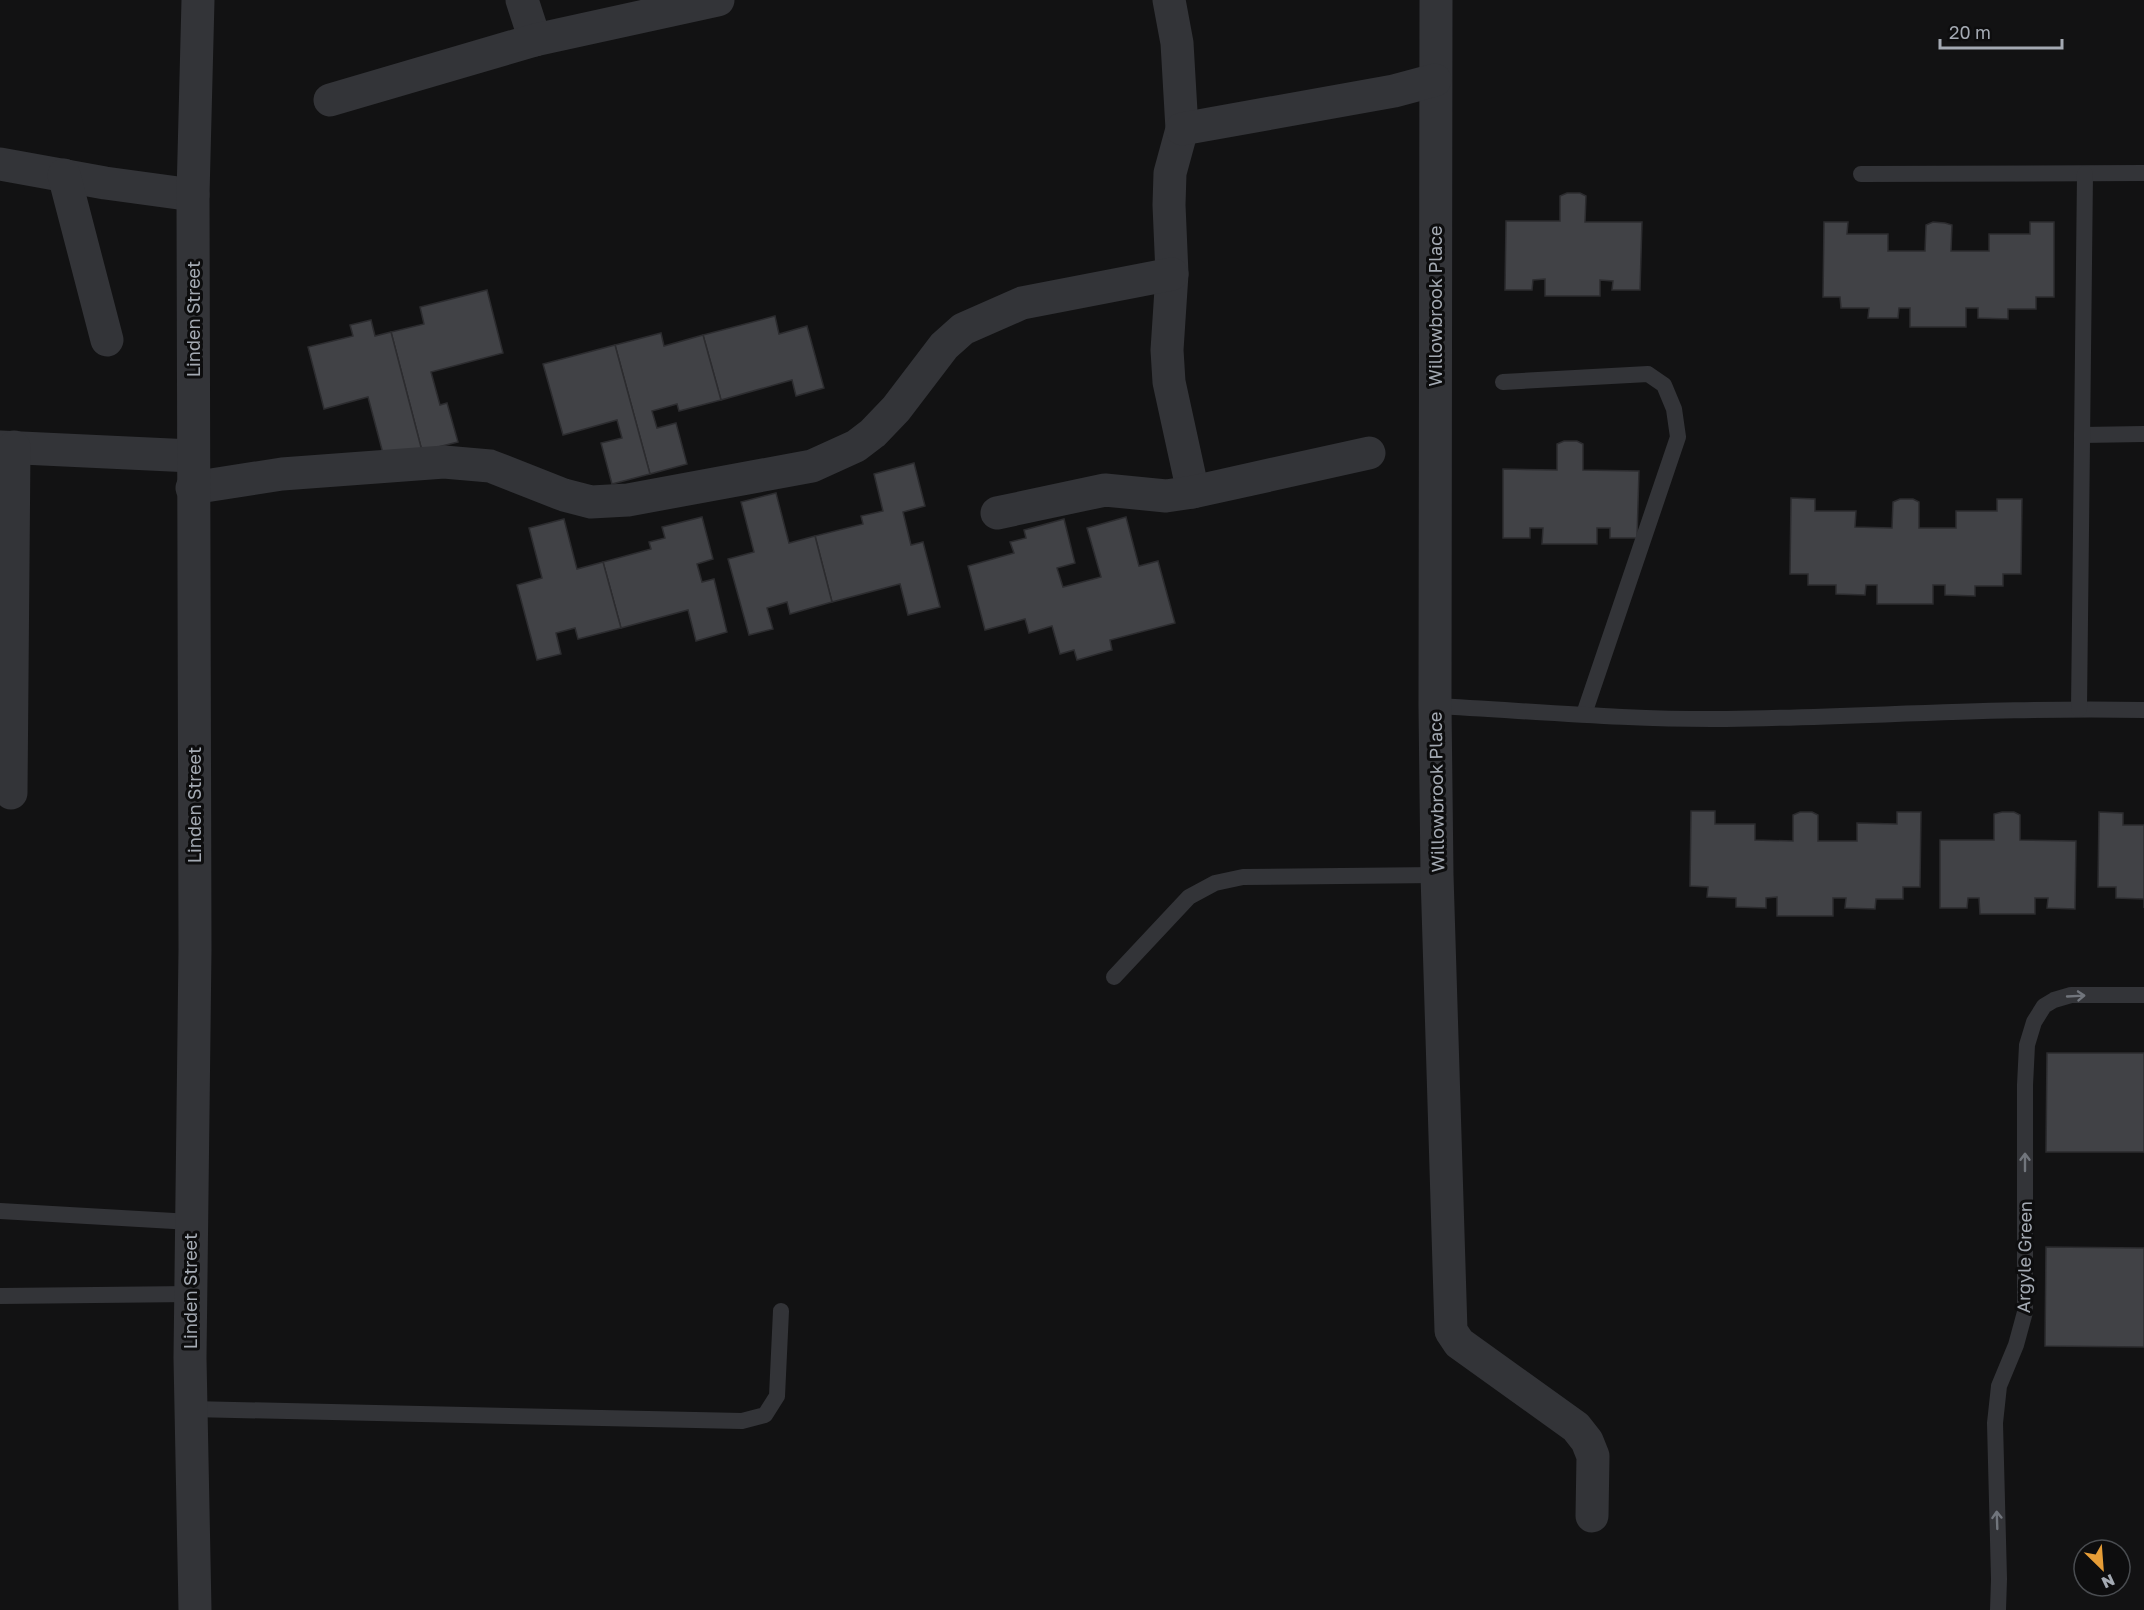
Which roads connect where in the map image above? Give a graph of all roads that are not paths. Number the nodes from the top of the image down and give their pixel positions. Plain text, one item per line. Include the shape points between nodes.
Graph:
1 (198, 0) edge
2 (522, 0) edge
3 (718, 0) edge
4 (1169, 0) edge
5 (1436, 0) edge
6 (535, 40) junction
7 (1435, 80) junction
8 (330, 100) dead end
9 (1182, 129) junction
10 (0, 164) edge
11 (2144, 173) edge
12 (1861, 174) dead end
13 (2085, 174) junction
14 (64, 175) junction
15 (193, 195) junction
16 (1172, 274) junction
17 (107, 340) dead end
18 (1503, 382) dead end
19 (2144, 434) edge
20 (2082, 435) junction
21 (7, 447) edge
22 (1369, 453) dead end
23 (192, 456) junction
24 (192, 488) junction
25 (1193, 492) junction
26 (997, 513) dead end
27 (1435, 706) junction
28 (2079, 708) junction
29 (2144, 710) edge
30 (1584, 714) junction
31 (10, 793) dead end
32 (1437, 875) junction
33 (1114, 977) dead end
34 (2144, 995) edge
35 (0, 1212) edge
36 (191, 1222) junction
37 (192, 1294) junction
38 (0, 1296) edge
39 (781, 1311) dead end
40 (191, 1409) junction
41 (1592, 1516) dead end
42 (195, 1610) edge
43 (1998, 1610) edge

1 - 15 street, Linden Street
2 - 6 street
3 - 6 street
4 - 9 street via 1177,43
5 - 7 street, Willowbrook Place
6 - 8 street
7 - 9 street via 1394,91
7 - 27 street, Willowbrook Place
9 - 16 street via 1170,173
10 - 14 street
11 - 13 lane
12 - 13 lane
13 - 20 lane
14 - 15 street
14 - 17 street
15 - 23 street, Linden Street
16 - 24 street via 1022,303 963,329 944,346 873,433 856,446 812,466 628,501 591,502 490,466 444,462 282,474
16 - 25 street via 1169,382
18 - 30 lane via 1648,374 1664,385 1674,409 1678,437
19 - 20 lane
20 - 28 lane
21 - 23 street
21 - 31 street
22 - 25 street
23 - 24 street, Linden Street
24 - 36 street, Linden Street via 195,949
25 - 26 street via 1166,496 1105,490
27 - 30 lane
27 - 32 street, Willowbrook Place
28 - 29 lane
28 - 30 lane via 1724,719
32 - 33 lane via 1243,877 1215,883 1189,897
32 - 41 street, Willowbrook Place via 1451,1331 1459,1343 1576,1427 1587,1441 1593,1456
43 -> 34 lane, Argyle Green via 1995,1423 1999,1386 2025,1312 2027,1045 2034,1022 2044,1006 2054,1000 2071,995
35 - 36 lane
36 - 37 street, Linden Street
37 - 38 lane
37 - 40 street, Linden Street
39 - 40 lane via 777,1396 765,1414 742,1421
40 - 42 street, Linden Street

